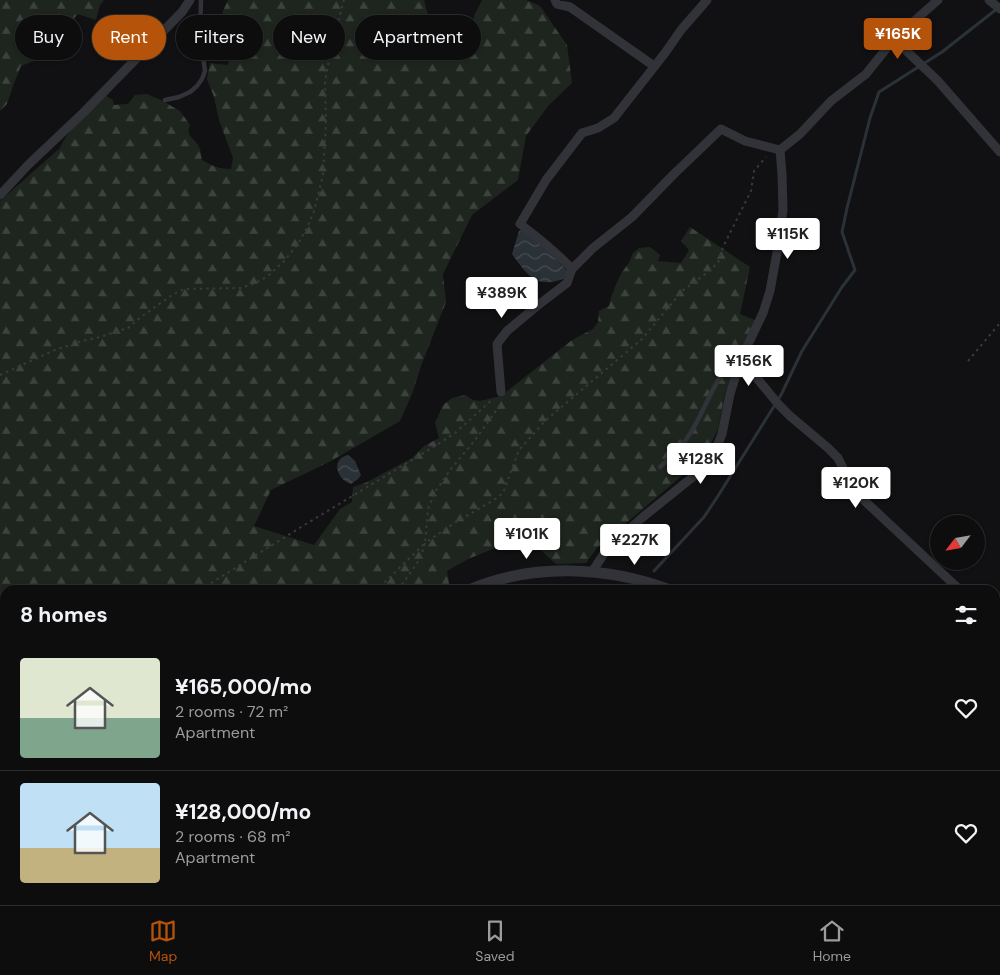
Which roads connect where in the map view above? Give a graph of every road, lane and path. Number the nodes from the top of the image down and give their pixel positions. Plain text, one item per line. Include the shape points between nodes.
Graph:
1 (190, 0) edge
2 (201, 0) edge
3 (344, 0) edge
4 (555, 0) edge
5 (707, 0) edge
6 (938, 0) edge
7 (572, 3) edge
8 (894, 39) junction
9 (654, 66) junction
10 (165, 100) dead end
11 (780, 150) junction
12 (1000, 152) edge
13 (0, 195) edge
14 (572, 269) junction
15 (1000, 323) edge
16 (743, 355) junction
17 (968, 361) dead end
18 (0, 375) edge
19 (501, 392) junction
20 (660, 467) dead end
21 (425, 543) junction
22 (592, 572) junction
23 (208, 585) edge
24 (380, 585) edge
25 (402, 585) edge
26 (484, 585) edge
27 (658, 585) edge
28 (955, 585) edge

1 - 13 street via 182,12
2 - 10 lane via 200,34 205,71 190,92
3 - 18 path via 325,83 323,175 308,226 284,261 268,276 241,288 184,289 128,328 55,350
4 - 7 street via 557,4
5 - 9 street
6 - 8 street
7 - 9 street
8 - 11 street via 866,74 831,101
8 - 12 street via 938,81
9 - 14 street via 614,118 582,133 546,180 520,224 540,238
11 - 14 street via 745,141 721,129 632,217
11 - 16 street via 783,210 778,247 763,314
11 - 21 path via 766,157 754,171 751,191 718,263 682,291 642,339 545,422 519,450 503,493
14 - 19 street via 567,283 507,331 497,344
15 - 17 path
16 - 20 lane via 733,360 722,374 692,431
16 - 22 street via 714,454 699,472 607,549
16 - 28 street via 777,403 838,458 854,491
19 - 21 path via 500,405 435,492 428,509
19 - 23 path via 455,434
21 - 24 path
21 - 25 path via 420,559
22 - 26 street via 559,570 530,573
22 - 27 street

